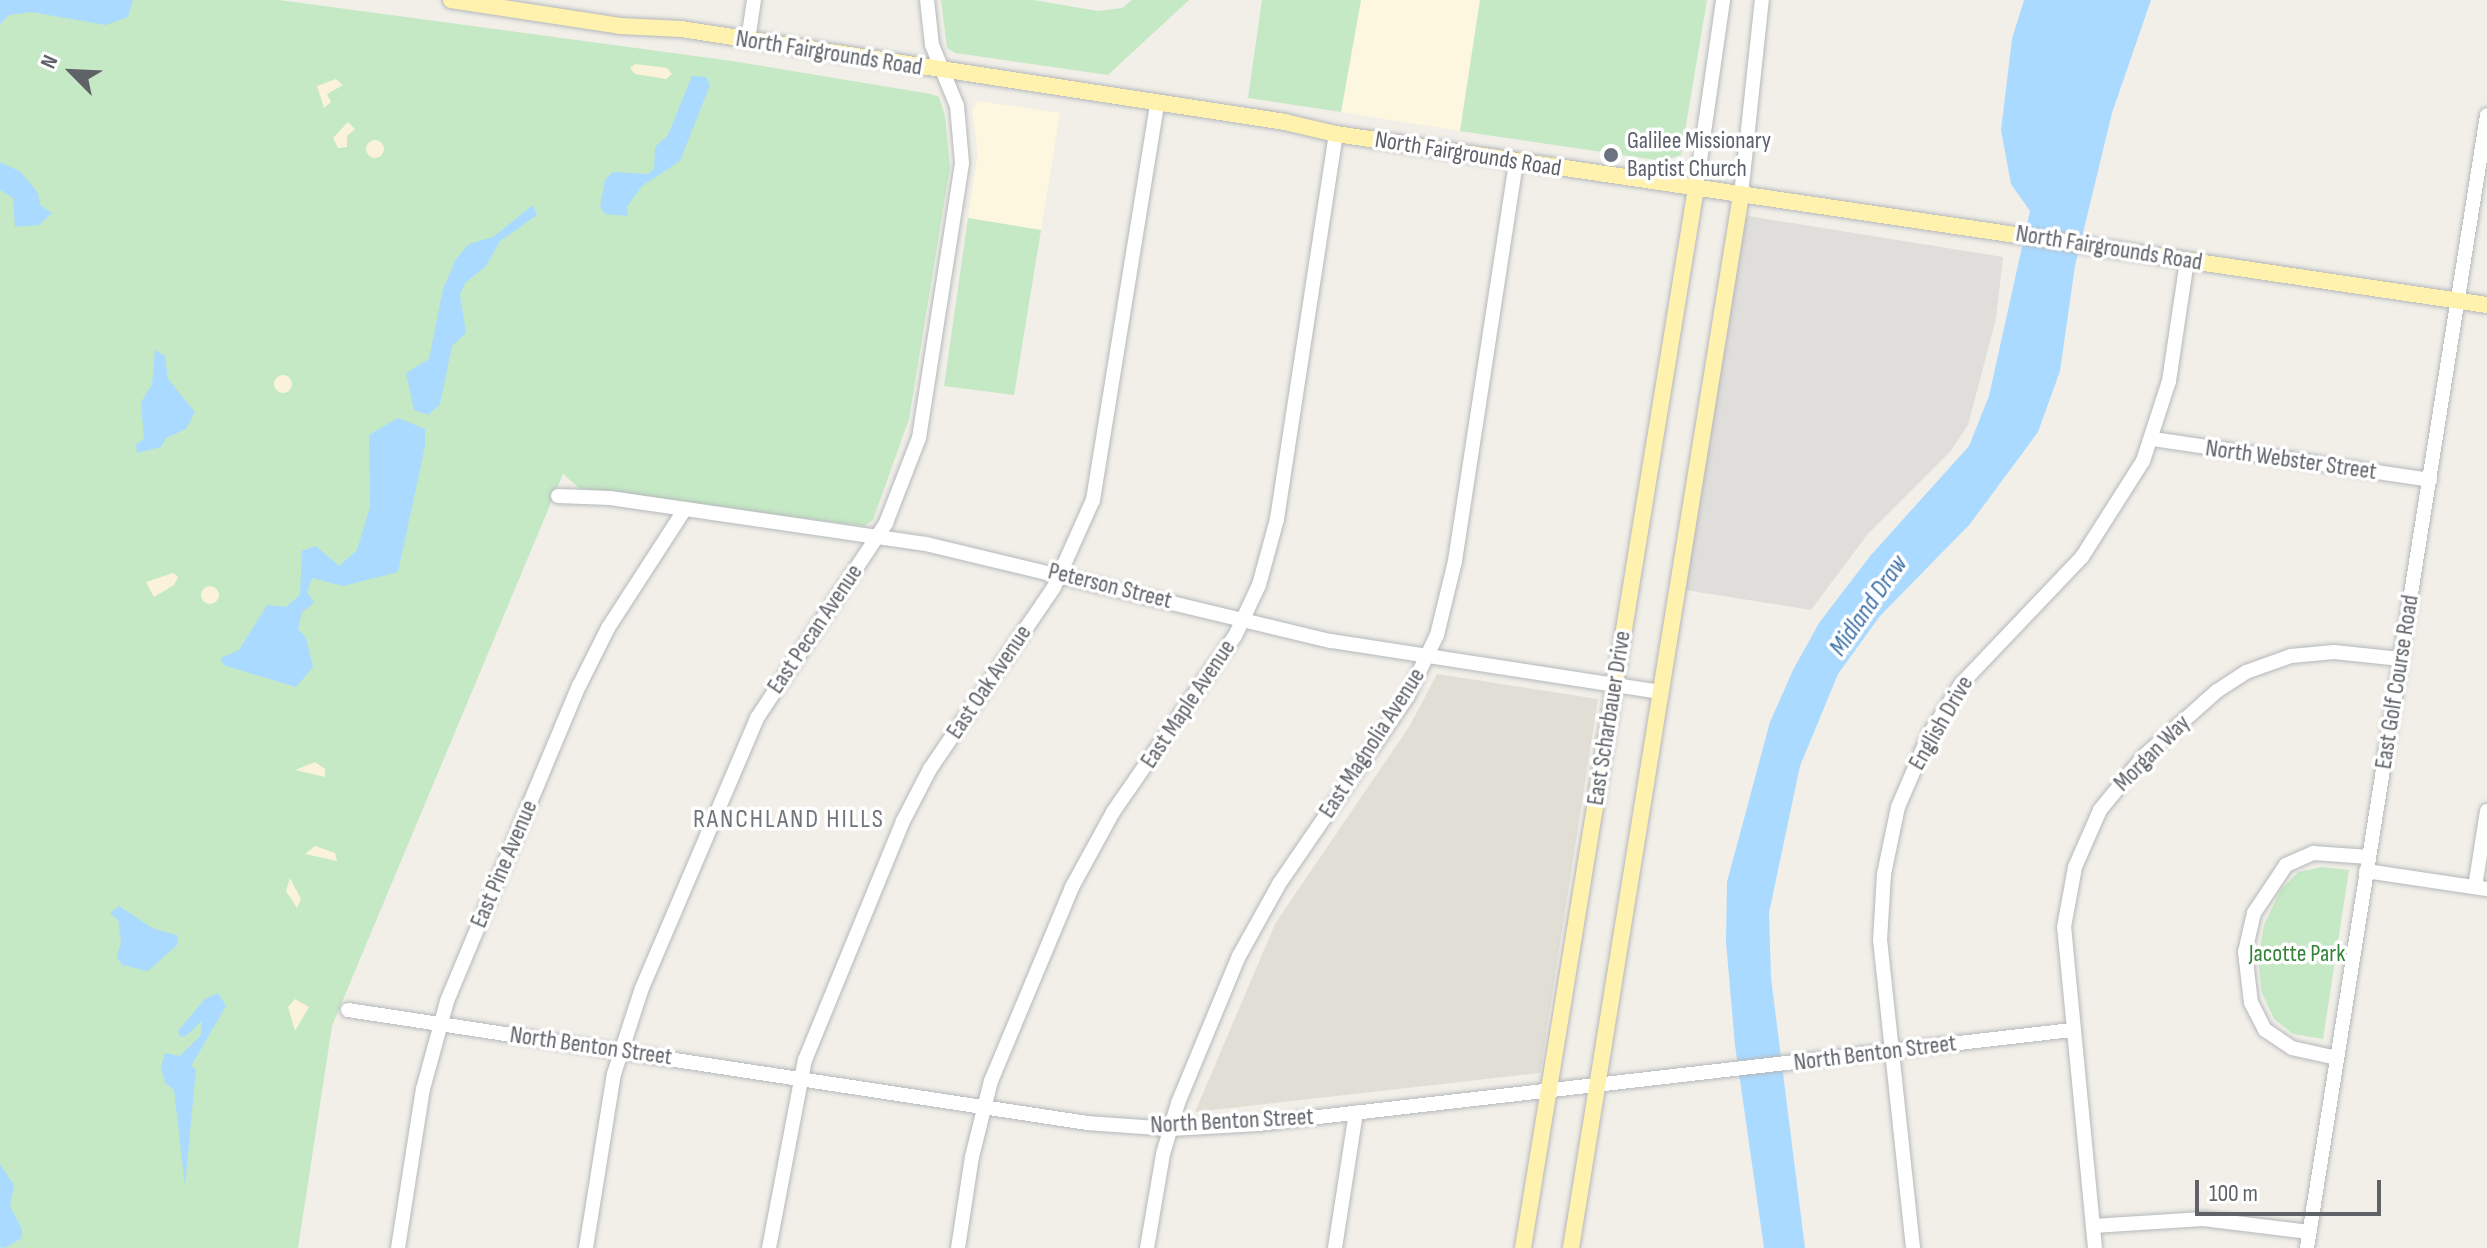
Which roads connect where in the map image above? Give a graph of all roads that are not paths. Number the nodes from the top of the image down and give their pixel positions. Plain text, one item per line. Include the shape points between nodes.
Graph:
1 (451, 0) edge
2 (754, 0) edge
3 (927, 0) edge
4 (1723, 0) edge
5 (1762, 0) edge
6 (748, 40) junction
7 (941, 71) junction
8 (1157, 103) junction
9 (2487, 115) edge
10 (1336, 134) junction
11 (1516, 161) junction
12 (1696, 188) junction
13 (1741, 195) junction
14 (2187, 260) junction
15 (2458, 301) junction
16 (2487, 305) edge
17 (2153, 439) junction
18 (2430, 480) junction
19 (558, 496) dead end
20 (685, 509) junction
21 (876, 537) junction
22 (1061, 574) junction
23 (1243, 621) junction
24 (1428, 656) junction
25 (2401, 659) junction
26 (1614, 685) junction
27 (1660, 692) junction
28 (2487, 811) edge
29 (2367, 864) junction
30 (2481, 888) edge
31 (348, 1010) dead end
32 (440, 1023) junction
33 (2072, 1030) junction
34 (620, 1050) junction
35 (1890, 1050) junction
36 (2337, 1058) junction
37 (800, 1078) junction
38 (1598, 1083) junction
39 (1550, 1090) junction
40 (984, 1106) junction
41 (1356, 1113) junction
42 (1171, 1129) junction
43 (2093, 1226) junction
44 (2309, 1232) junction
45 (398, 1248) edge
46 (586, 1248) edge
47 (769, 1248) edge
48 (958, 1248) edge
49 (1147, 1248) edge
50 (1335, 1248) edge
51 (1523, 1248) edge
52 (1571, 1248) edge
53 (1913, 1248) edge
54 (2095, 1248) edge
55 (2307, 1248) edge

1 - 6 main road, North Fairgrounds Road
2 - 6 street
3 - 7 street, East Pecan Avenue
4 - 12 street
5 - 13 street
6 - 7 main road, North Fairgrounds Road
7 - 8 main road, North Fairgrounds Road
7 - 21 street, East Pecan Avenue via 957,106 960,184 921,430 910,468
8 - 10 main road, North Fairgrounds Road
8 - 22 street, East Oak Avenue via 1100,470 1083,528
9 - 15 street, East Golf Course Road
10 - 11 main road, North Fairgrounds Road
10 - 23 street, East Maple Avenue via 1277,519
11 - 12 main road, North Fairgrounds Road
11 - 24 street, East Magnolia Avenue via 1452,575
12 - 13 main road, North Fairgrounds Road
12 - 26 main road, East Scharbauer Drive
13 - 14 main road, North Fairgrounds Road
13 - 27 main road, East Scharbauer Drive
14 - 15 main road, North Fairgrounds Road
14 - 17 street, English Drive via 2175,350
15 - 16 main road, North Fairgrounds Road
15 - 18 street, East Golf Course Road
17 - 18 street, North Webster Street
17 - 35 street, English Drive via 2097,537 1968,674 1912,770 1890,837 1882,889 1880,941
18 - 25 street, East Golf Course Road
19 - 20 street, Peterson Street
20 - 21 street, Peterson Street
20 - 32 street, East Pine Avenue via 605,633 579,686
21 - 22 street, Peterson Street
21 - 34 street, East Pecan Avenue via 749,734
22 - 23 street, Peterson Street
22 - 37 street, East Oak Avenue via 921,785
23 - 24 street, Peterson Street
23 - 40 street, East Maple Avenue via 1089,851
24 - 26 street, Peterson Street
24 - 42 street, East Magnolia Avenue via 1392,720 1260,914 1204,1037
25 - 29 street, East Golf Course Road
25 - 33 street, Morgan Way via 2334,652 2260,666 2217,691 2127,773 2086,837 2067,894 2064,959
26 - 27 street, Peterson Street
26 - 39 main road, East Scharbauer Drive
27 - 38 main road, East Scharbauer Drive
28 - 30 street
29 - 30 street
29 - 36 street, East Golf Course Road
29 - 36 street via 2313,853 2286,865 2254,913 2245,952 2251,1003 2265,1030 2292,1048
31 - 32 street, North Benton Street
32 - 34 street, North Benton Street
32 - 45 street, East Pine Avenue via 423,1089
33 - 35 street, North Benton Street
33 - 43 street, Morgan Way
34 - 37 street, North Benton Street
34 - 46 street, East Pecan Avenue
35 - 38 street, North Benton Street
35 - 53 street, English Drive
36 - 44 street, East Golf Course Road
37 - 40 street, North Benton Street
37 - 47 street, East Oak Avenue
38 - 39 street, North Benton Street
38 - 52 main road, East Scharbauer Drive
39 - 41 street, North Benton Street
39 - 51 main road, East Scharbauer Drive
40 - 42 street, North Benton Street
40 - 48 street, East Maple Avenue
41 - 42 street, North Benton Street
41 - 50 street
42 - 49 street, East Magnolia Avenue
43 - 44 street via 2203,1219
43 - 54 street, Morgan Way
44 - 55 street, East Golf Course Road

